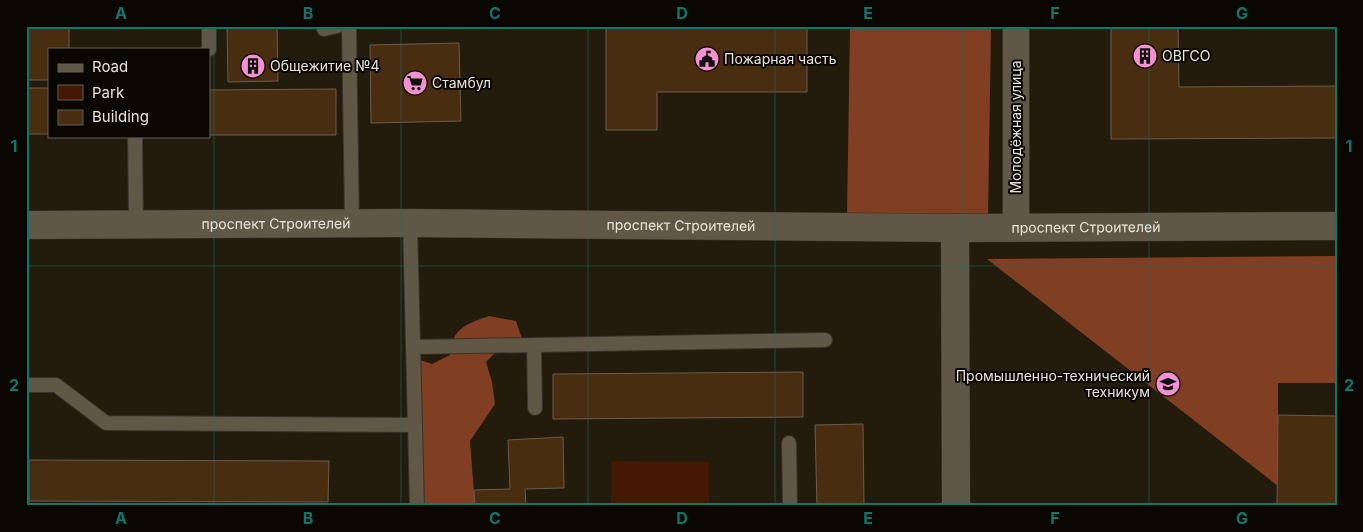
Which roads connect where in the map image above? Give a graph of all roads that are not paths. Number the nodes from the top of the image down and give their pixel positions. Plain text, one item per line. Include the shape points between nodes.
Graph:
1 (209, 26) edge
2 (349, 26) edge
3 (1016, 26) edge
4 (209, 48) edge
5 (135, 138) edge
6 (352, 223) junction
7 (410, 223) junction
8 (136, 224) junction
9 (26, 225) edge
10 (1337, 226) edge
11 (1016, 227) junction
12 (954, 228) junction
13 (825, 340) dead end
14 (534, 345) junction
15 (413, 347) junction
16 (26, 385) edge
17 (535, 408) dead end
18 (415, 425) junction
19 (789, 443) dead end
20 (417, 506) edge
21 (790, 506) edge
22 (956, 506) edge

1 - 4 lane
2 - 6 lane
3 - 11 street, Молодёжная улица
5 - 8 lane
6 - 7 street, проспект Строителей
6 - 8 street, проспект Строителей
7 - 12 street, проспект Строителей
7 - 15 lane
8 - 9 street, проспект Строителей
10 - 11 street, проспект Строителей
11 - 12 street, проспект Строителей
12 - 22 street
13 - 14 lane
14 - 15 lane
14 - 17 lane
15 - 18 lane
16 - 18 lane via 56,385 106,423
18 - 20 lane
19 - 21 lane

